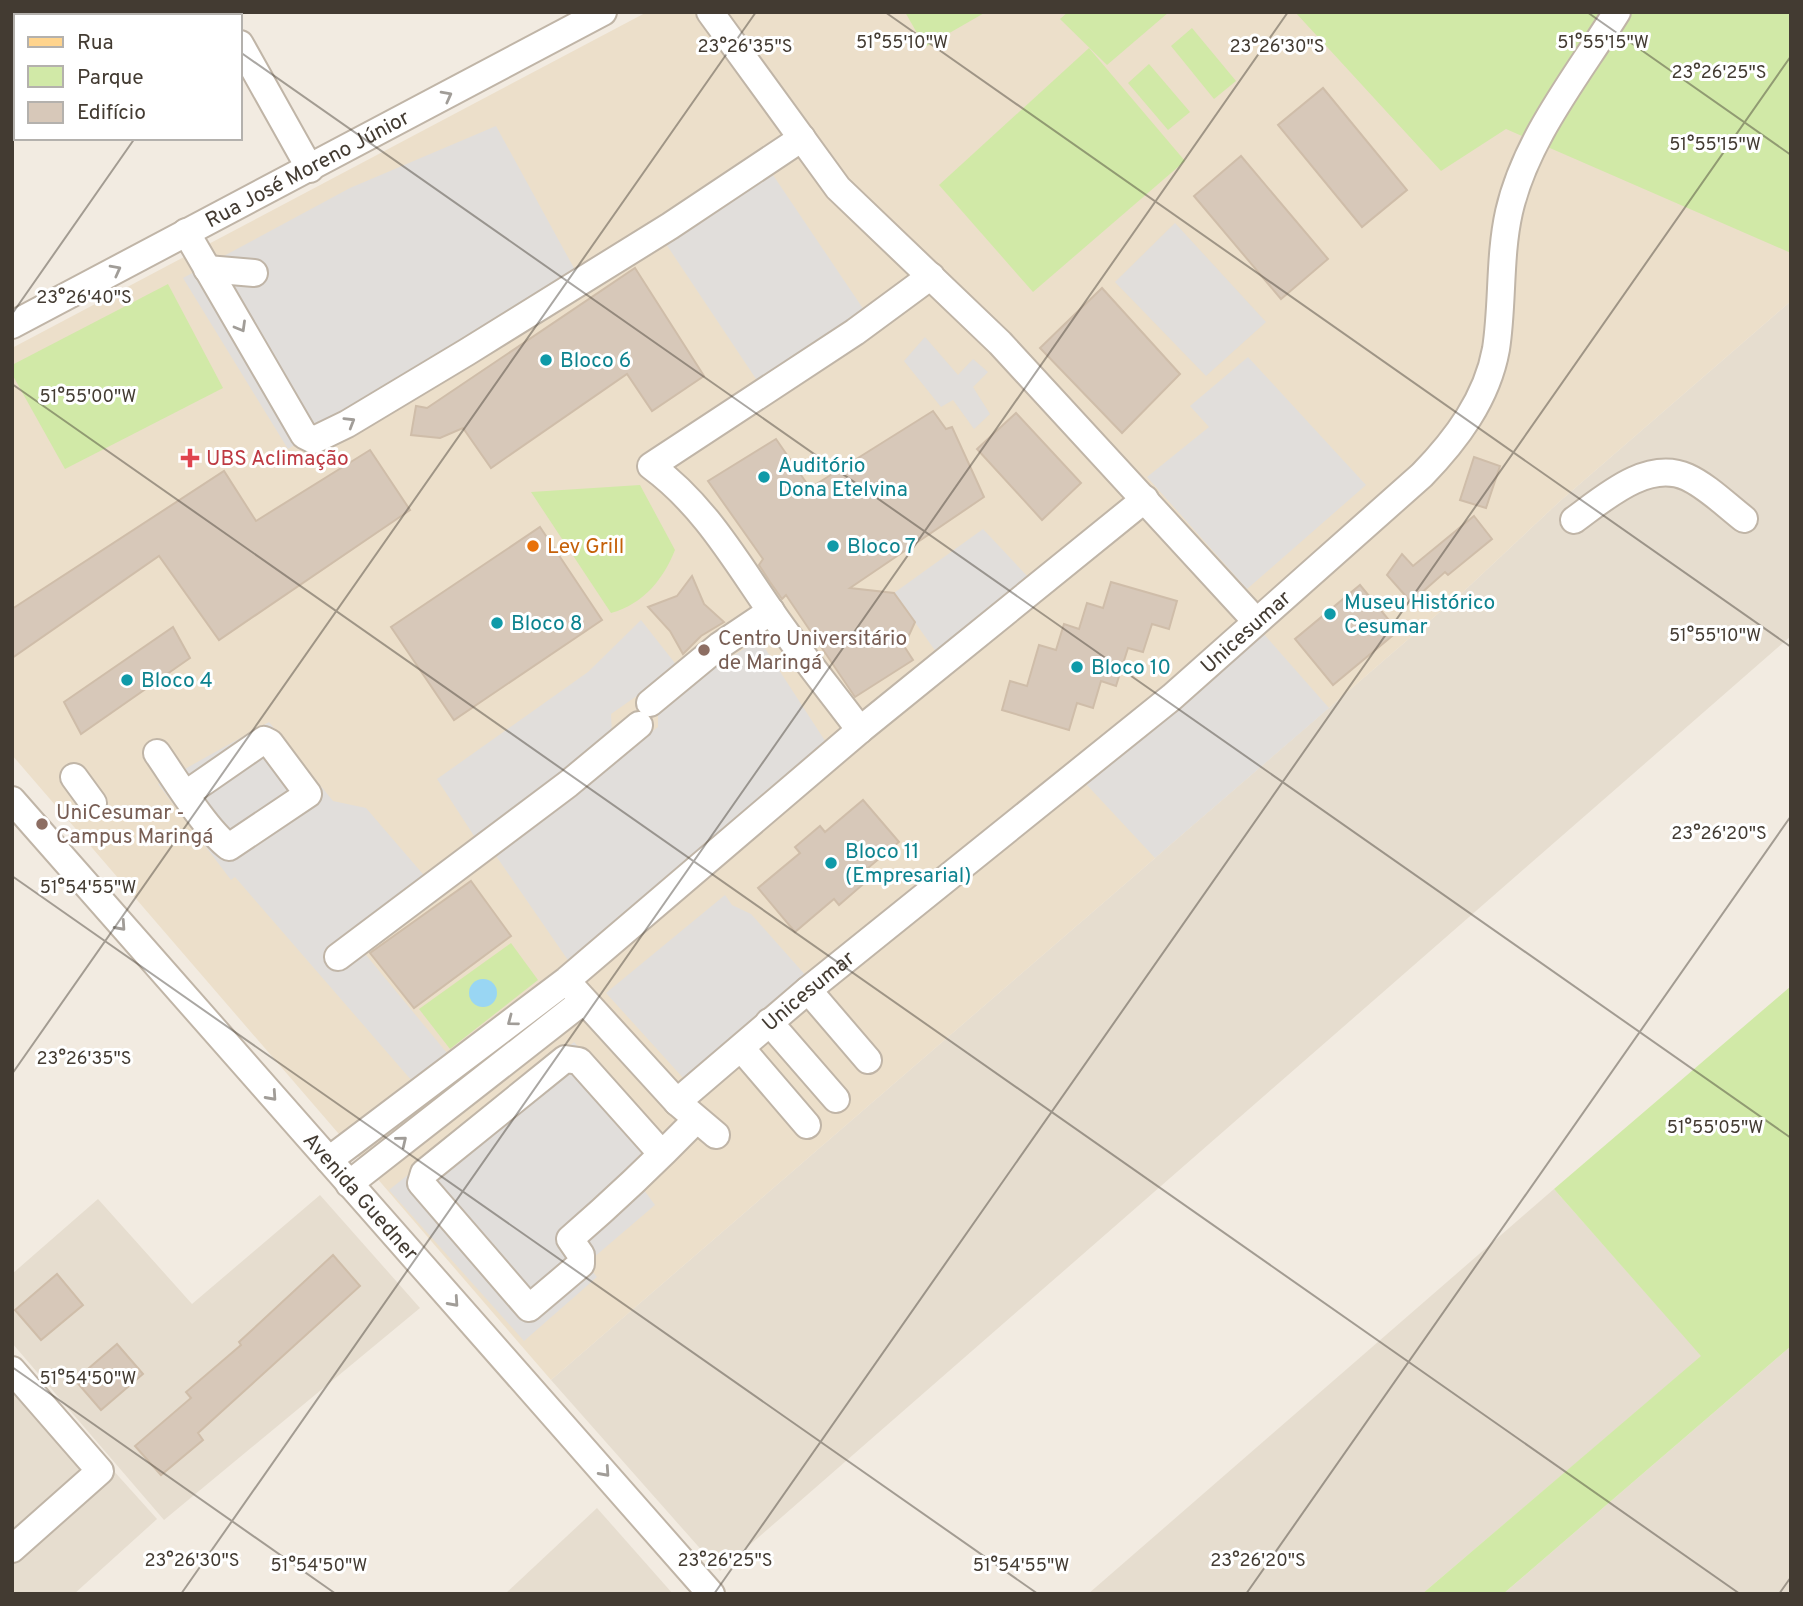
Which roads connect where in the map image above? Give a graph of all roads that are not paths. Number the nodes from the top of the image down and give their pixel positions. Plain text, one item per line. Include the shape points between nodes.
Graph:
1 (603, 12) edge
2 (710, 12) edge
3 (1617, 12) edge
4 (242, 48) edge
5 (802, 138) junction
6 (310, 169) junction
7 (186, 232) junction
8 (206, 268) junction
9 (254, 273) dead end
10 (931, 276) junction
11 (15, 328) edge
12 (1145, 499) junction
13 (1744, 519) dead end
14 (1574, 520) dead end
15 (771, 611) junction
16 (1255, 620) junction
17 (860, 730) junction
18 (157, 753) dead end
19 (74, 777) dead end
20 (186, 794) dead end
21 (12, 800) edge
22 (93, 803) dead end
23 (338, 957) dead end
24 (567, 980) junction
25 (808, 990) junction
26 (583, 1001) junction
27 (769, 1022) junction
28 (741, 1048) junction
29 (868, 1060) dead end
30 (421, 1089) junction
31 (836, 1099) dead end
32 (677, 1102) junction
33 (439, 1111) junction
34 (807, 1125) dead end
35 (662, 1154) junction
36 (329, 1160) junction
37 (349, 1184) junction
38 (12, 1370) edge
39 (12, 1549) edge
40 (711, 1594) edge

6 -> 1 street, Rua José Moreno Júnior
2 - 5 street
3 - 16 street, Unicesumar via 1546,122 1509,211 1496,351 1477,404 1452,444 1422,475
4 - 6 street
8 -> 5 street via 304,435 314,440 670,226
5 - 10 street via 838,188
6 - 7 street, Rua José Moreno Júnior
7 - 8 street
11 -> 7 street, Rua José Moreno Júnior
8 - 9 street
10 - 12 street
10 - 15 street via 855,332 652,466 673,482 721,537
12 - 16 street
12 - 17 street
13 - 14 street via 1686,476 1669,473 1618,488
15 - 17 street
15 - 23 street via 719,646 568,784
16 - 25 street, Unicesumar via 1172,696
17 - 24 street
18 - 20 street
19 - 22 street
21 -> 36 street, Avenida Guedner
24 - 26 street
24 -> 30 street
25 - 27 street, Unicesumar
25 - 29 street
26 - 32 street
26 - 33 street
27 - 28 street, Unicesumar
27 - 31 street
28 - 32 street, Unicesumar
28 - 34 street
30 - 33 street
30 - 36 street
32 - 35 street via 706,1128
37 -> 33 street
35 - 35 street via 579,1061 565,1059 424,1173 421,1183 529,1308 581,1264 581,1255 570,1239
36 - 37 street, Avenida Guedner
37 -> 40 street, Avenida Guedner
38 - 39 street via 100,1471

